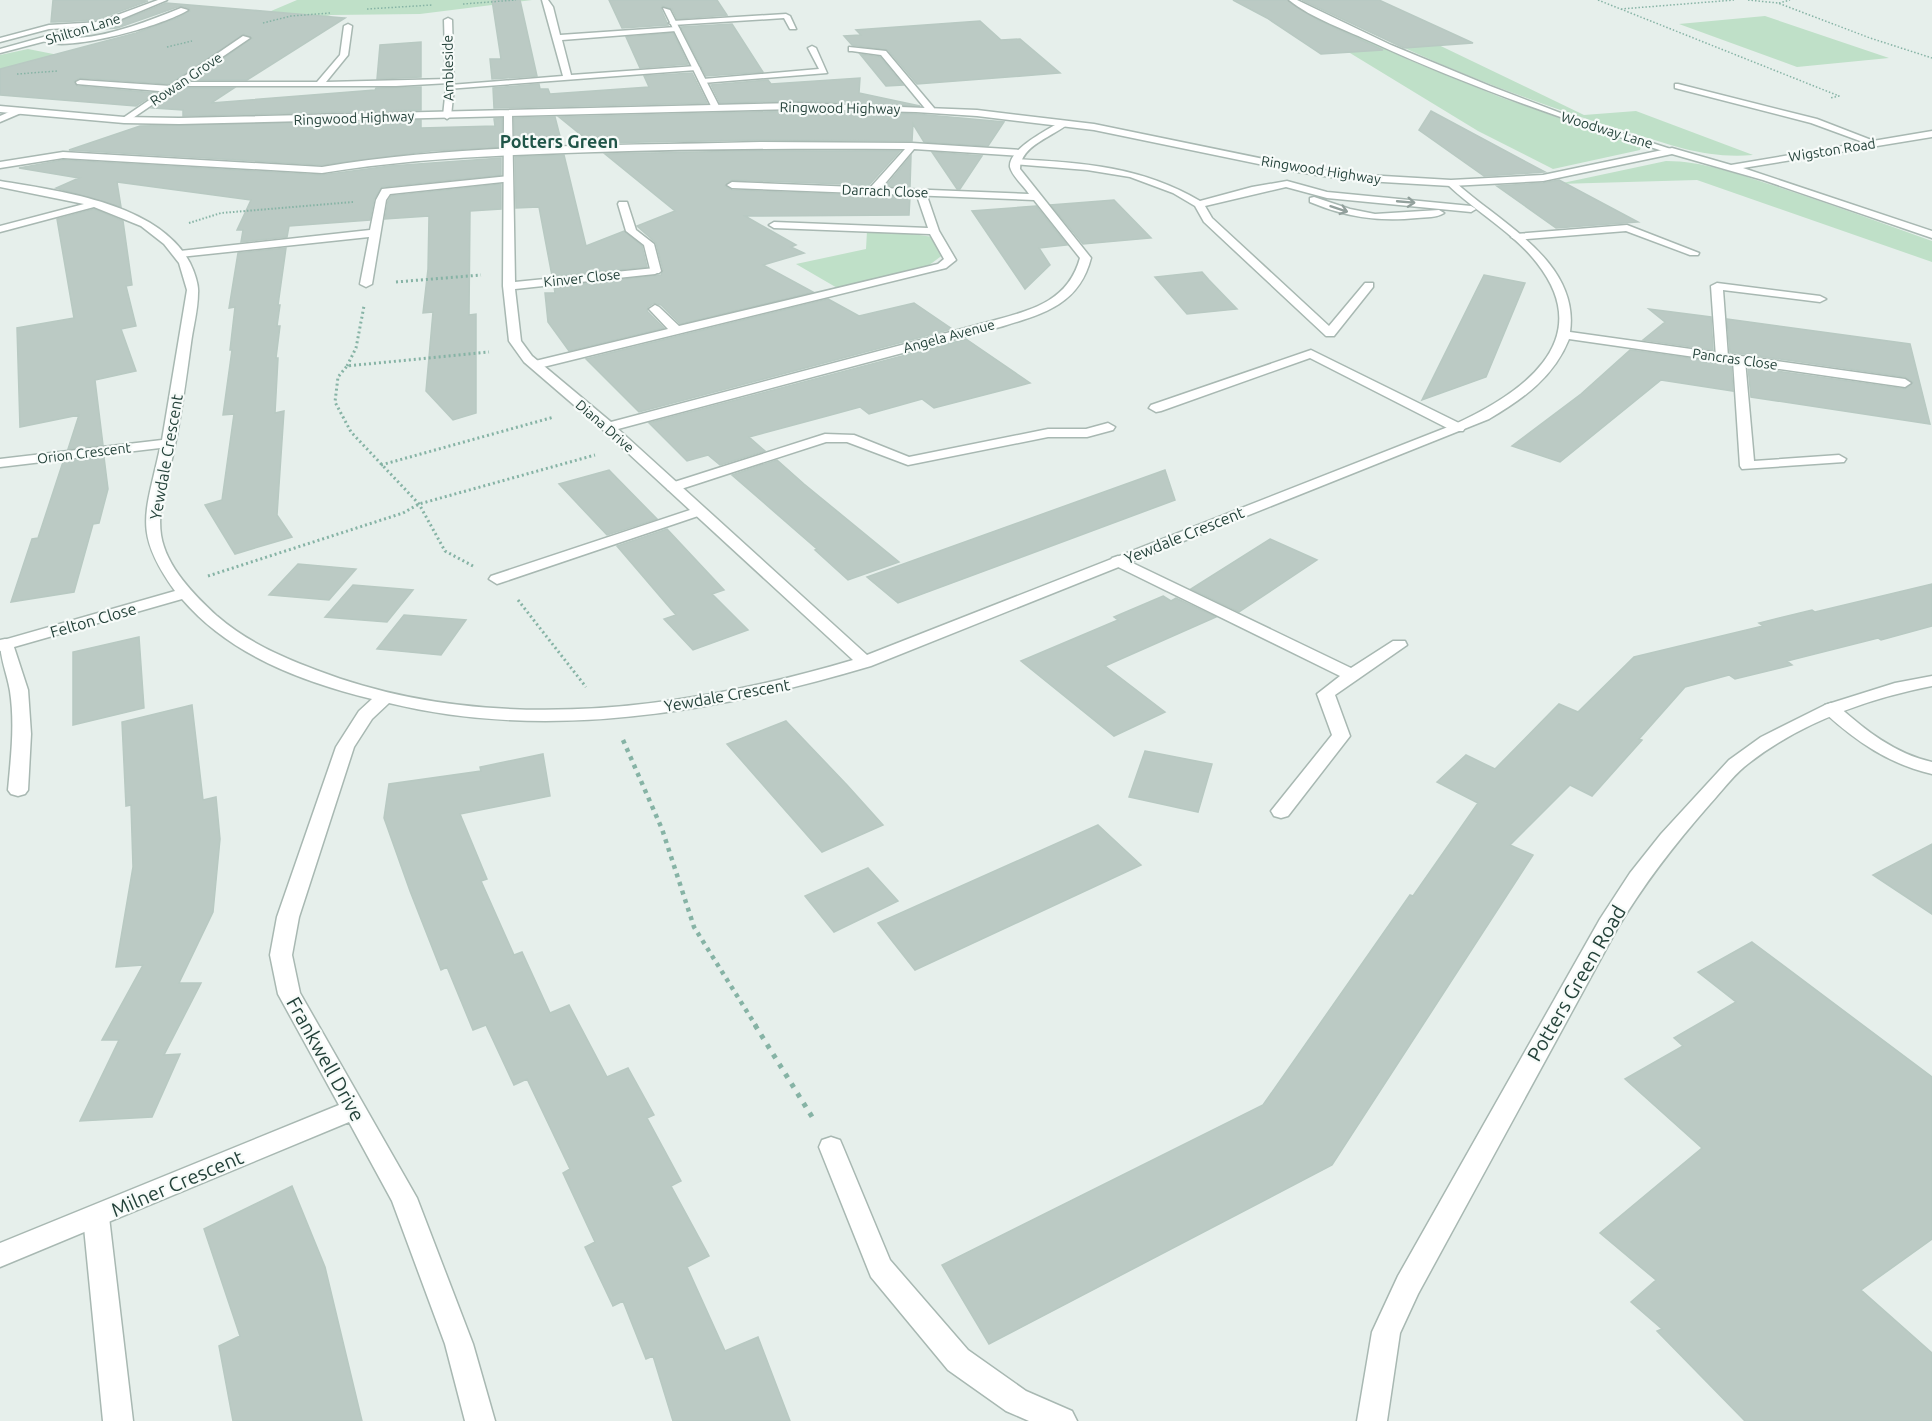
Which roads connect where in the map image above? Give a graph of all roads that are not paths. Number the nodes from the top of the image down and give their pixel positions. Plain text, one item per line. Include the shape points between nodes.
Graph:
1 (164, 0) edge
2 (1292, 0) edge
3 (545, 1) edge
4 (184, 9) dead end
5 (781, 9) dead end
6 (666, 10) dead end
7 (786, 16) junction
8 (448, 20) dead end
9 (101, 24) junction
10 (675, 26) junction
11 (348, 27) dead end
12 (793, 27) dead end
13 (246, 38) dead end
14 (557, 38) junction
15 (0, 40) edge
16 (45, 40) junction
17 (812, 48) dead end
18 (852, 49) dead end
19 (0, 51) edge
20 (696, 68) junction
21 (568, 78) junction
22 (703, 81) junction
23 (80, 82) dead end
24 (181, 84) junction
25 (319, 84) junction
26 (450, 84) junction
27 (1678, 86) dead end
28 (171, 89) junction
29 (717, 108) junction
30 (0, 109) edge
31 (931, 110) junction
32 (18, 111) junction
33 (508, 114) junction
34 (447, 116) junction
35 (0, 119) edge
36 (124, 120) junction
37 (1065, 123) junction
38 (1932, 134) edge
39 (1874, 143) junction
40 (912, 146) junction
41 (1672, 151) junction
42 (508, 152) junction
43 (1017, 157) junction
44 (0, 165) edge
45 (1732, 167) junction
46 (1298, 169) junction
47 (509, 179) junction
48 (0, 183) edge
49 (1451, 183) junction
50 (1287, 184) junction
51 (732, 185) dead end
52 (873, 191) junction
53 (921, 193) junction
54 (1038, 197) junction
55 (94, 204) junction
56 (623, 204) dead end
57 (1198, 204) junction
58 (1476, 209) junction
59 (774, 225) dead end
60 (0, 229) edge
61 (934, 231) junction
62 (375, 233) junction
63 (1932, 235) edge
64 (1516, 237) junction
65 (1694, 253) dead end
66 (180, 254) junction
67 (366, 284) road end
68 (1369, 285) dead end
69 (509, 286) junction
70 (1820, 299) dead end
71 (655, 309) dead end
72 (677, 331) junction
73 (1564, 335) junction
74 (1320, 343) junction
75 (1722, 357) junction
76 (1739, 360) junction
77 (535, 365) junction
78 (1905, 383) dead end
79 (1156, 408) dead end
80 (608, 427) junction
81 (1108, 427) dead end
82 (1458, 428) junction
83 (168, 443) junction
84 (1839, 459) dead end
85 (0, 463) edge
86 (673, 487) junction
87 (699, 511) junction
88 (1118, 561) junction
89 (497, 579) road end
90 (186, 593) junction
91 (2, 645) edge
92 (1399, 645) dead end
93 (866, 662) junction
94 (1352, 675) junction
95 (1932, 681) edge
96 (384, 698) junction
97 (1831, 709) junction
98 (1932, 768) edge
99 (18, 790) dead end
100 (1281, 811) dead end
101 (352, 1110) junction
102 (831, 1148) road end
103 (96, 1217) junction
104 (0, 1255) edge
105 (118, 1421) edge
106 (480, 1421) edge
107 (1062, 1421) edge
108 (1372, 1421) edge

1 - 9 street, Shilton Lane
2 - 41 street, Woodway Lane via 1479,84 1555,114
3 - 14 street
4 - 16 street via 74,42
5 - 7 street
6 - 10 street
7 - 10 street
7 - 12 street
8 - 26 street, Ambleside
9 - 15 street via 49,27
9 - 16 street, Shilton Lane
10 - 14 street
10 - 20 street
11 - 25 street via 344,55
13 - 24 street, Rowan Grove
14 - 21 street
16 - 19 street, Shilton Lane
17 - 22 street via 824,71
18 - 31 street via 883,53
20 - 21 street
20 - 22 street
21 - 26 street
22 - 29 street
23 - 28 street
24 - 25 street
24 - 28 street, Rowan Grove
25 - 26 street
26 - 34 street, Ambleside
27 - 39 street via 1814,121
28 - 36 street, Rowan Grove
29 - 31 street, Ringwood Highway
29 - 33 street, Ringwood Highway
30 - 32 street, Ringwood Highway
31 - 37 street, Ringwood Highway
32 - 35 street
32 - 36 street, Ringwood Highway
33 - 34 street, Ringwood Highway
33 - 42 street, Diana Drive
34 - 36 street, Ringwood Highway
37 - 43 street
37 - 46 street, Ringwood Highway
38 - 39 street, Wigston Road
39 - 45 street, Wigston Road
40 - 42 street via 760,145
40 - 43 street
40 - 52 street
41 - 45 street, Woodway Lane
41 - 49 street, Ringwood Highway via 1543,178
42 - 44 street via 322,170 63,154
42 - 47 street, Diana Drive
43 - 54 street, Angela Avenue via 1015,169
43 - 57 street via 1120,171 1175,188
45 - 63 street, Woodway Lane
46 - 49 street, Ringwood Highway via 1377,180
46 - 50 street
47 - 62 street via 386,191
47 - 69 street, Diana Drive
48 - 55 street, Yewdale Crescent
49 - 58 street, Yewdale Crescent
50 - 57 street
50 -> 58 street via 1327,195
50 -> 58 street via 1292,190 1361,216 1385,218
51 - 52 street, Darrach Close
52 - 53 street, Darrach Close
53 - 54 street, Darrach Close
53 - 61 street
54 - 80 street, Angela Avenue via 1086,258 1080,280 1050,306 996,324
55 - 60 street
55 - 66 street, Yewdale Crescent via 156,232
56 - 69 street, Kinver Close via 631,231 649,244 655,271
57 - 74 street via 1208,220
58 - 64 street, Yewdale Crescent
59 - 61 street
61 - 72 street via 950,260 942,266
62 - 66 street
62 - 67 street
64 - 65 street via 1627,228
64 - 73 street, Yewdale Crescent via 1559,284 1567,319
66 - 83 street, Yewdale Crescent via 194,290
68 - 74 street
69 - 77 street, Diana Drive via 515,340
70 - 75 street via 1717,285
71 - 72 street
72 - 77 street
73 - 75 street, Pancras Close
73 - 82 street, Yewdale Crescent via 1556,356 1542,375 1502,405
74 - 79 street
74 - 82 street
75 - 76 street, Pancras Close
76 - 78 street, Pancras Close
76 - 84 street via 1747,466
77 - 80 street, Diana Drive
80 - 86 street, Diana Drive
81 - 86 street via 1086,433 1036,435 908,461 849,438 825,438
82 - 88 street, Yewdale Crescent
83 - 85 street, Orion Crescent
83 - 90 street, Yewdale Crescent via 153,519 155,544
86 - 87 street, Diana Drive
87 - 89 street
87 - 93 street, Diana Drive
88 - 93 street, Yewdale Crescent
88 - 94 street
90 - 91 street, Felton Close
90 - 96 street, Yewdale Crescent via 211,620 245,646 310,676
91 - 99 street via 19,690 22,734
92 - 94 street
93 - 96 street, Yewdale Crescent via 767,690 686,705 615,712 532,714 439,708
94 - 100 street via 1326,694 1341,736
95 - 97 street, Potters Green Road
96 - 101 street, Frankwell Drive via 365,715 345,747 288,917 281,955 289,994
97 - 98 street via 1853,730 1890,753
97 - 108 street, Potters Green Road via 1768,741 1736,764 1637,878 1408,1285 1386,1332
101 - 103 street, Milner Crescent
101 - 106 street, Frankwell Drive via 404,1198 459,1344
102 - 107 street via 880,1268 958,1360 1016,1401
103 - 104 street, Milner Crescent
103 - 105 street

